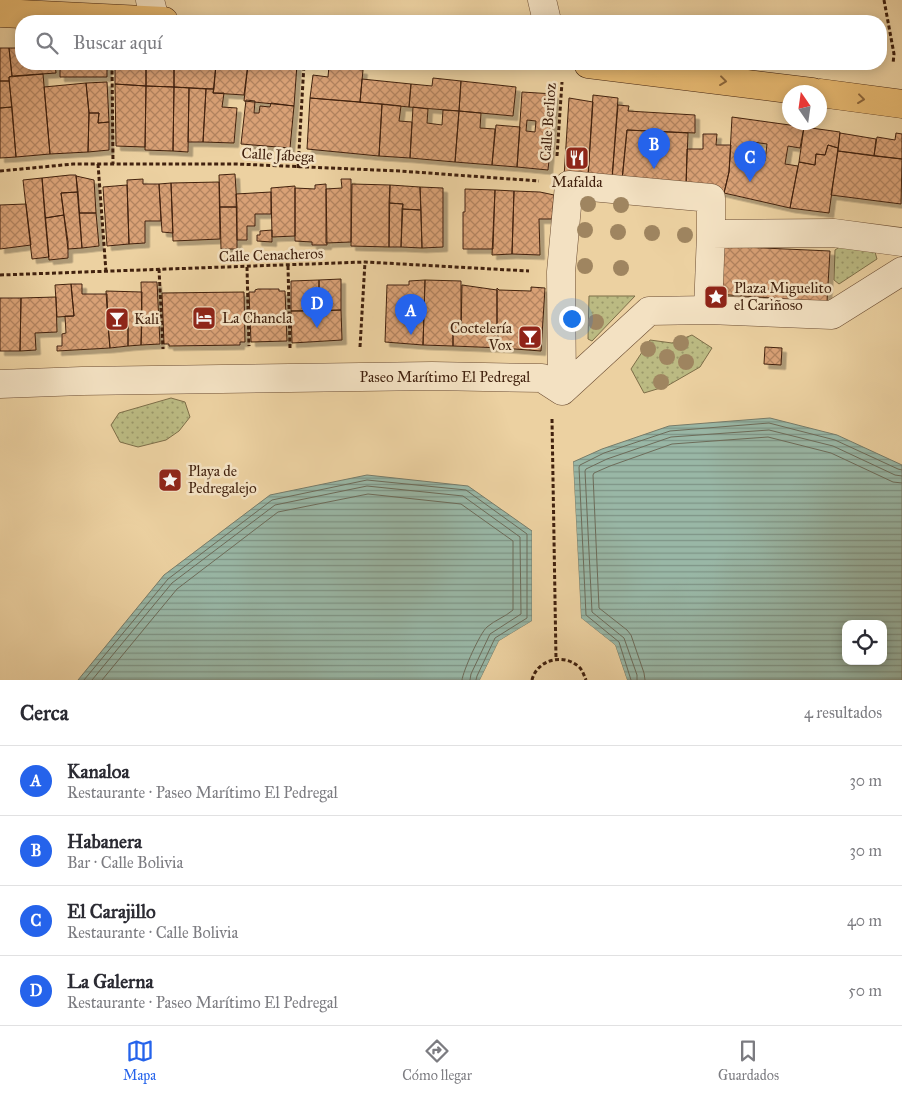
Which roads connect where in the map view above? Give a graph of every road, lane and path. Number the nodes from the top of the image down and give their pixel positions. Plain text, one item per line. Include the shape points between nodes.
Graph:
1 (542, 0) edge
2 (884, 0) edge
3 (0, 13) edge
4 (156, 14) edge
5 (546, 15) edge
6 (887, 15) edge
7 (887, 16) edge
8 (893, 64) dead end
9 (112, 70) edge
10 (304, 70) edge
11 (636, 70) edge
12 (563, 78) dead end
13 (782, 88) edge
14 (827, 94) edge
15 (902, 104) edge
16 (556, 158) dead end
17 (98, 164) junction
18 (113, 164) junction
19 (298, 168) junction
20 (0, 171) edge
21 (545, 181) dead end
22 (711, 234) junction
23 (902, 242) edge
24 (365, 262) junction
25 (288, 266) junction
26 (247, 267) junction
27 (159, 269) junction
28 (533, 271) dead end
29 (902, 271) edge
30 (106, 272) junction
31 (0, 275) edge
32 (708, 310) junction
33 (358, 377) junction
34 (290, 378) junction
35 (250, 379) junction
36 (164, 381) junction
37 (0, 384) edge
38 (556, 387) junction
39 (556, 659) junction
40 (532, 680) edge
41 (586, 680) edge

1 - 5 street
2 - 6 path
3 - 4 main road
7 - 8 path
9 - 18 path
10 - 19 path
11 -> 13 main road
12 - 16 path, Calle Berlioz
14 -> 15 main road
17 - 18 path, Calle Jábega
17 - 20 path, Calle Jábega
17 - 30 path
18 - 19 path, Calle Jábega via 237,164
19 - 21 path, Calle Jábega
22 - 23 street via 834,234
22 - 32 street
22 - 38 street via 711,198 569,185
24 - 25 path, Calle Cenacheros
24 - 28 path, Calle Cenacheros
24 - 33 path
25 - 26 path, Calle Cenacheros
25 - 34 path
26 - 27 path, Calle Cenacheros
26 - 35 path
27 - 30 path, Calle Cenacheros
27 - 36 path
29 - 32 street via 832,314
30 - 31 path, Calle Cenacheros
32 - 38 street via 649,312
33 - 34 street, Paseo Marítimo El Pedregal
33 - 38 street, Paseo Marítimo El Pedregal via 542,378
34 - 35 street, Paseo Marítimo El Pedregal
35 - 36 street, Paseo Marítimo El Pedregal
36 - 37 street, Paseo Marítimo El Pedregal
38 - 39 path
39 - 40 path via 543,664
39 - 41 path via 568,660 580,667

